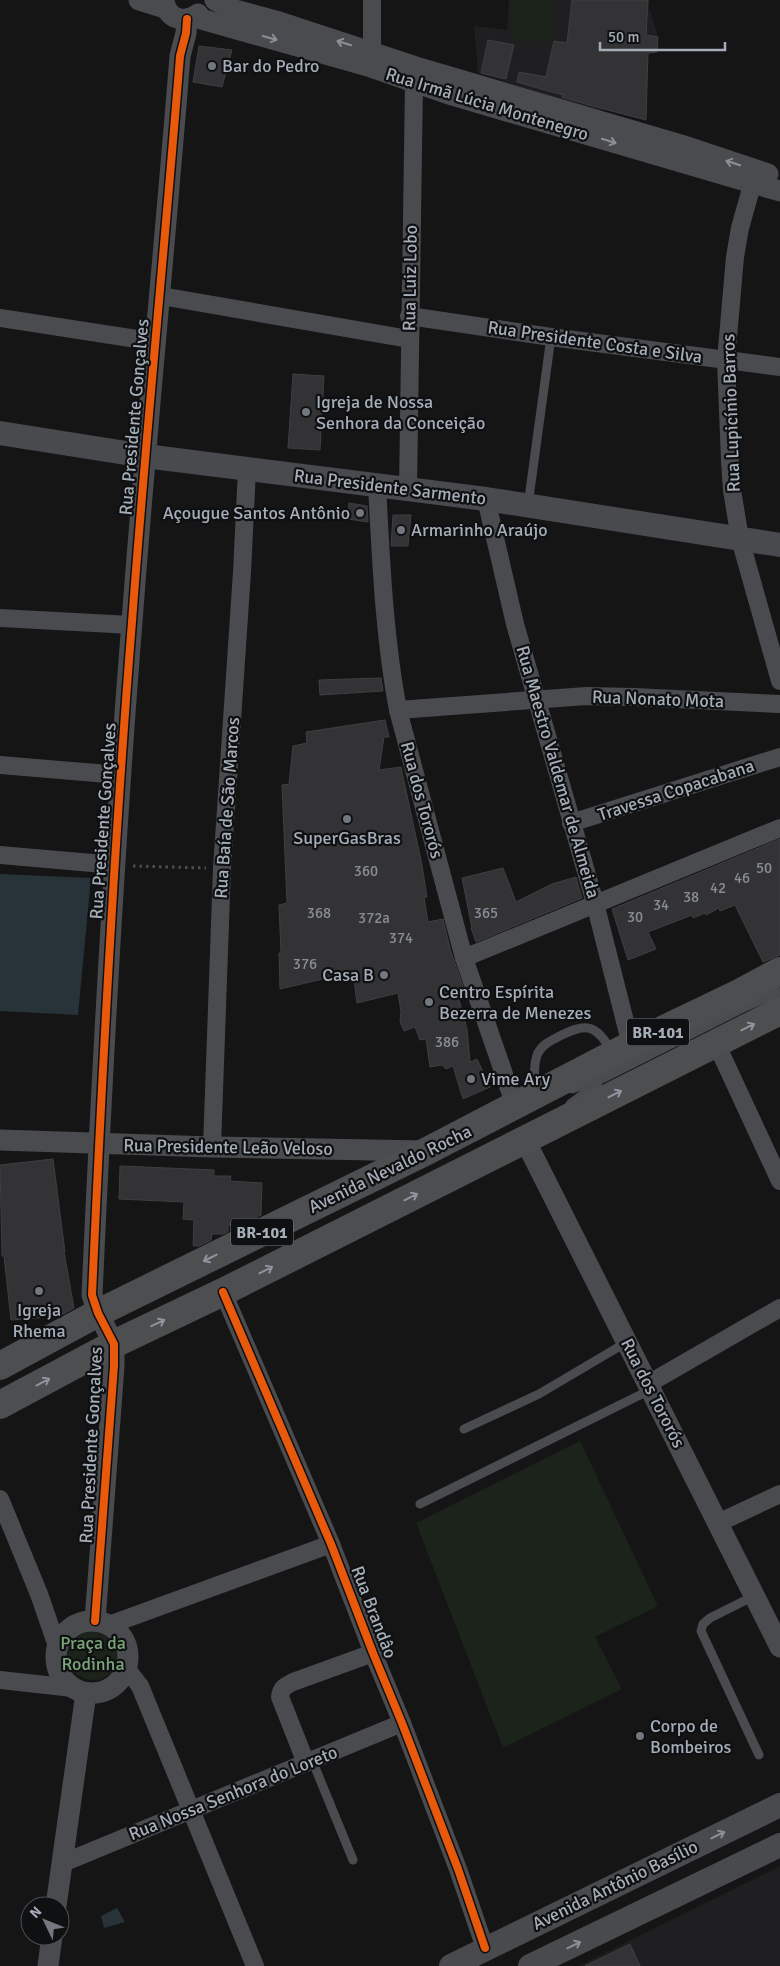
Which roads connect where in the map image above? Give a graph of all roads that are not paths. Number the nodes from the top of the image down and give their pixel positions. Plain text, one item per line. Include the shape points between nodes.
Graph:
1 (139, 0) edge
2 (215, 0) edge
3 (372, 0) edge
4 (182, 10) edge
5 (372, 52) junction
6 (415, 75) junction
7 (754, 177) junction
8 (780, 177) edge
9 (780, 191) edge
10 (161, 296) junction
11 (409, 316) junction
12 (0, 318) edge
13 (551, 338) junction
14 (409, 339) junction
15 (156, 342) junction
16 (726, 360) junction
17 (780, 367) edge
18 (0, 434) edge
19 (145, 456) junction
20 (248, 469) junction
21 (377, 485) junction
22 (408, 489) junction
23 (486, 499) junction
24 (528, 506) junction
25 (740, 539) junction
26 (780, 545) edge
27 (0, 618) edge
28 (131, 625) junction
29 (780, 680) edge
30 (537, 699) junction
31 (780, 704) edge
32 (398, 710) junction
33 (780, 757) edge
34 (0, 765) edge
35 (120, 775) junction
36 (571, 823) junction
37 (780, 828) edge
38 (0, 855) edge
39 (115, 865) junction
40 (596, 903) junction
41 (464, 958) junction
42 (780, 971) edge
43 (780, 992) edge
44 (780, 1010) edge
45 (716, 1043) junction
46 (616, 1059) junction
47 (519, 1104) junction
48 (0, 1140) edge
49 (99, 1143) junction
50 (519, 1143) junction
51 (212, 1147) junction
52 (427, 1151) junction
53 (780, 1181) edge
54 (222, 1292) junction
55 (780, 1308) edge
56 (98, 1314) junction
57 (627, 1342) junction
58 (114, 1344) junction
59 (0, 1366) edge
60 (650, 1387) junction
61 (0, 1405) edge
62 (464, 1429) dead end
63 (780, 1494) edge
64 (0, 1499) edge
65 (420, 1504) dead end
66 (718, 1523) junction
67 (331, 1544) junction
68 (754, 1596) junction
69 (102, 1623) junction
70 (57, 1646) junction
71 (780, 1647) edge
72 (373, 1653) junction
73 (126, 1668) junction
74 (0, 1680) edge
75 (80, 1690) junction
76 (402, 1722) junction
77 (759, 1755) dead end
78 (309, 1762) junction
79 (780, 1805) edge
80 (192, 1809) junction
81 (780, 1845) edge
82 (353, 1860) dead end
83 (62, 1863) junction
84 (57, 1896) edge
85 (51, 1946) edge
86 (485, 1948) junction
87 (48, 1966) edge
88 (255, 1966) edge
89 (451, 1966) edge
90 (530, 1966) edge

1 - 4 street, Rua Irmã Lúcia Montenegro
5 -> 2 street, Rua Irmã Lúcia Montenegro via 235,10
3 - 5 street
4 -> 6 street, Rua Irmã Lúcia Montenegro via 370,67
4 - 10 street, Rua Presidente Gonçalves via 186,33 180,56
5 - 6 street, Rua Irmã Lúcia Montenegro
6 - 7 street, Rua Irmã Lúcia Montenegro
6 - 11 street, Rua Luiz Lobo
7 - 8 street, Rua Irmã Lúcia Montenegro
7 - 9 street, Rua Irmã Lúcia Montenegro
7 - 16 street, Rua Lupicínio Barros via 735,257
10 - 14 street
10 - 15 street, Rua Presidente Gonçalves
11 - 13 street, Rua Presidente Costa e Silva
11 - 14 street, Rua Luiz Lobo
12 - 15 street
13 - 16 street, Rua Presidente Costa e Silva
13 - 24 lane
14 - 22 street, Rua Luiz Lobo
15 - 19 street, Rua Presidente Gonçalves
16 - 17 street, Rua Presidente Costa e Silva
16 - 25 street, Rua Lupicínio Barros via 732,490
18 - 19 main road, Rua Presidente Sarmento
19 - 20 main road, Rua Presidente Sarmento
19 - 28 street, Rua Presidente Gonçalves
20 - 21 main road, Rua Presidente Sarmento
20 - 51 street, Rua Baía de São Marcos via 222,868
21 - 22 main road, Rua Presidente Sarmento
21 - 32 street, Rua dos Tororós via 384,618
22 - 23 main road, Rua Presidente Sarmento
23 - 24 main road, Rua Presidente Sarmento
23 - 30 street, Rua Maestro Valdemar de Almeida via 515,624
24 - 25 main road, Rua Presidente Sarmento
25 - 26 main road, Rua Presidente Sarmento
25 - 29 street, Rua Lupicínio Barros
27 - 28 street
28 - 35 street, Rua Presidente Gonçalves
30 - 31 street, Rua Nonato Mota via 634,697
30 - 32 street, Rua Nonato Mota
30 - 36 street, Rua Maestro Valdemar de Almeida
32 - 41 street, Rua dos Tororós
33 - 36 street, Travessa Copacabana
34 - 35 street
35 - 39 street, Rua Presidente Gonçalves
36 - 40 street, Rua Maestro Valdemar de Almeida
37 - 40 street
38 - 39 street
39 - 49 street, Rua Presidente Gonçalves
40 - 41 street
40 - 46 street, Rua Maestro Valdemar de Almeida
41 - 47 street, Rua dos Tororós
42 - 46 highway, Avenida Nevaldo Rocha / BR-101
43 - 46 lane
45 -> 44 highway, Avenida Nevaldo Rocha / BR-101
50 -> 45 highway, Avenida Nevaldo Rocha / BR-101
45 - 53 street
46 - 47 highway, Avenida Nevaldo Rocha / BR-101
46 - 47 lane
46 - 47 lane via 596,1031 576,1028 544,1044
46 - 50 lane
47 - 52 highway, Avenida Nevaldo Rocha / BR-101
48 - 49 street, Rua Presidente Leão Veloso
49 - 51 street, Rua Presidente Leão Veloso
49 - 56 street, Rua Presidente Gonçalves via 92,1295
54 -> 50 highway, Avenida Nevaldo Rocha / BR-101
50 - 57 street, Rua dos Tororós
51 - 52 street, Rua Presidente Leão Veloso
52 -> 56 highway, Avenida Nevaldo Rocha / BR-101
58 -> 54 highway, Avenida Nevaldo Rocha / BR-101
54 - 67 street, Rua Brandâo
55 - 60 street
56 - 58 street, Rua Presidente Gonçalves
56 - 59 highway, Avenida Nevaldo Rocha / BR-101
57 - 60 street, Rua dos Tororós
57 - 62 lane via 539,1394
61 -> 58 highway, Avenida Nevaldo Rocha / BR-101
58 - 69 street, Rua Presidente Gonçalves
60 - 65 lane
60 - 66 street, Rua dos Tororós
63 - 66 street
64 - 70 street
66 - 68 street, Rua dos Tororós
67 - 69 street
67 - 72 street, Rua Brandâo
68 - 71 street, Rua dos Tororós
68 - 77 lane via 710,1618 702,1624 701,1632
69 - 70 street via 83,1622 72,1627
69 - 73 street via 117,1631 127,1648
70 - 75 street via 58,1670 64,1680
72 - 76 street, Rua Brandâo
72 - 78 street via 284,1686 280,1697
73 - 75 street via 115,1685 106,1690
73 - 80 street via 140,1686
74 - 75 street
75 - 83 street
76 - 78 street, Rua Nossa Senhora do Loreto
76 - 86 street, Rua Brandâo
78 - 80 street, Rua Nossa Senhora do Loreto
78 - 82 lane
86 -> 79 main road, Avenida Antônio Basílio
80 - 83 street, Rua Nossa Senhora do Loreto
80 - 88 street
90 -> 81 main road, Avenida Antônio Basílio
83 - 84 street
85 - 87 street
86 - 89 main road, Avenida Antônio Basílio

